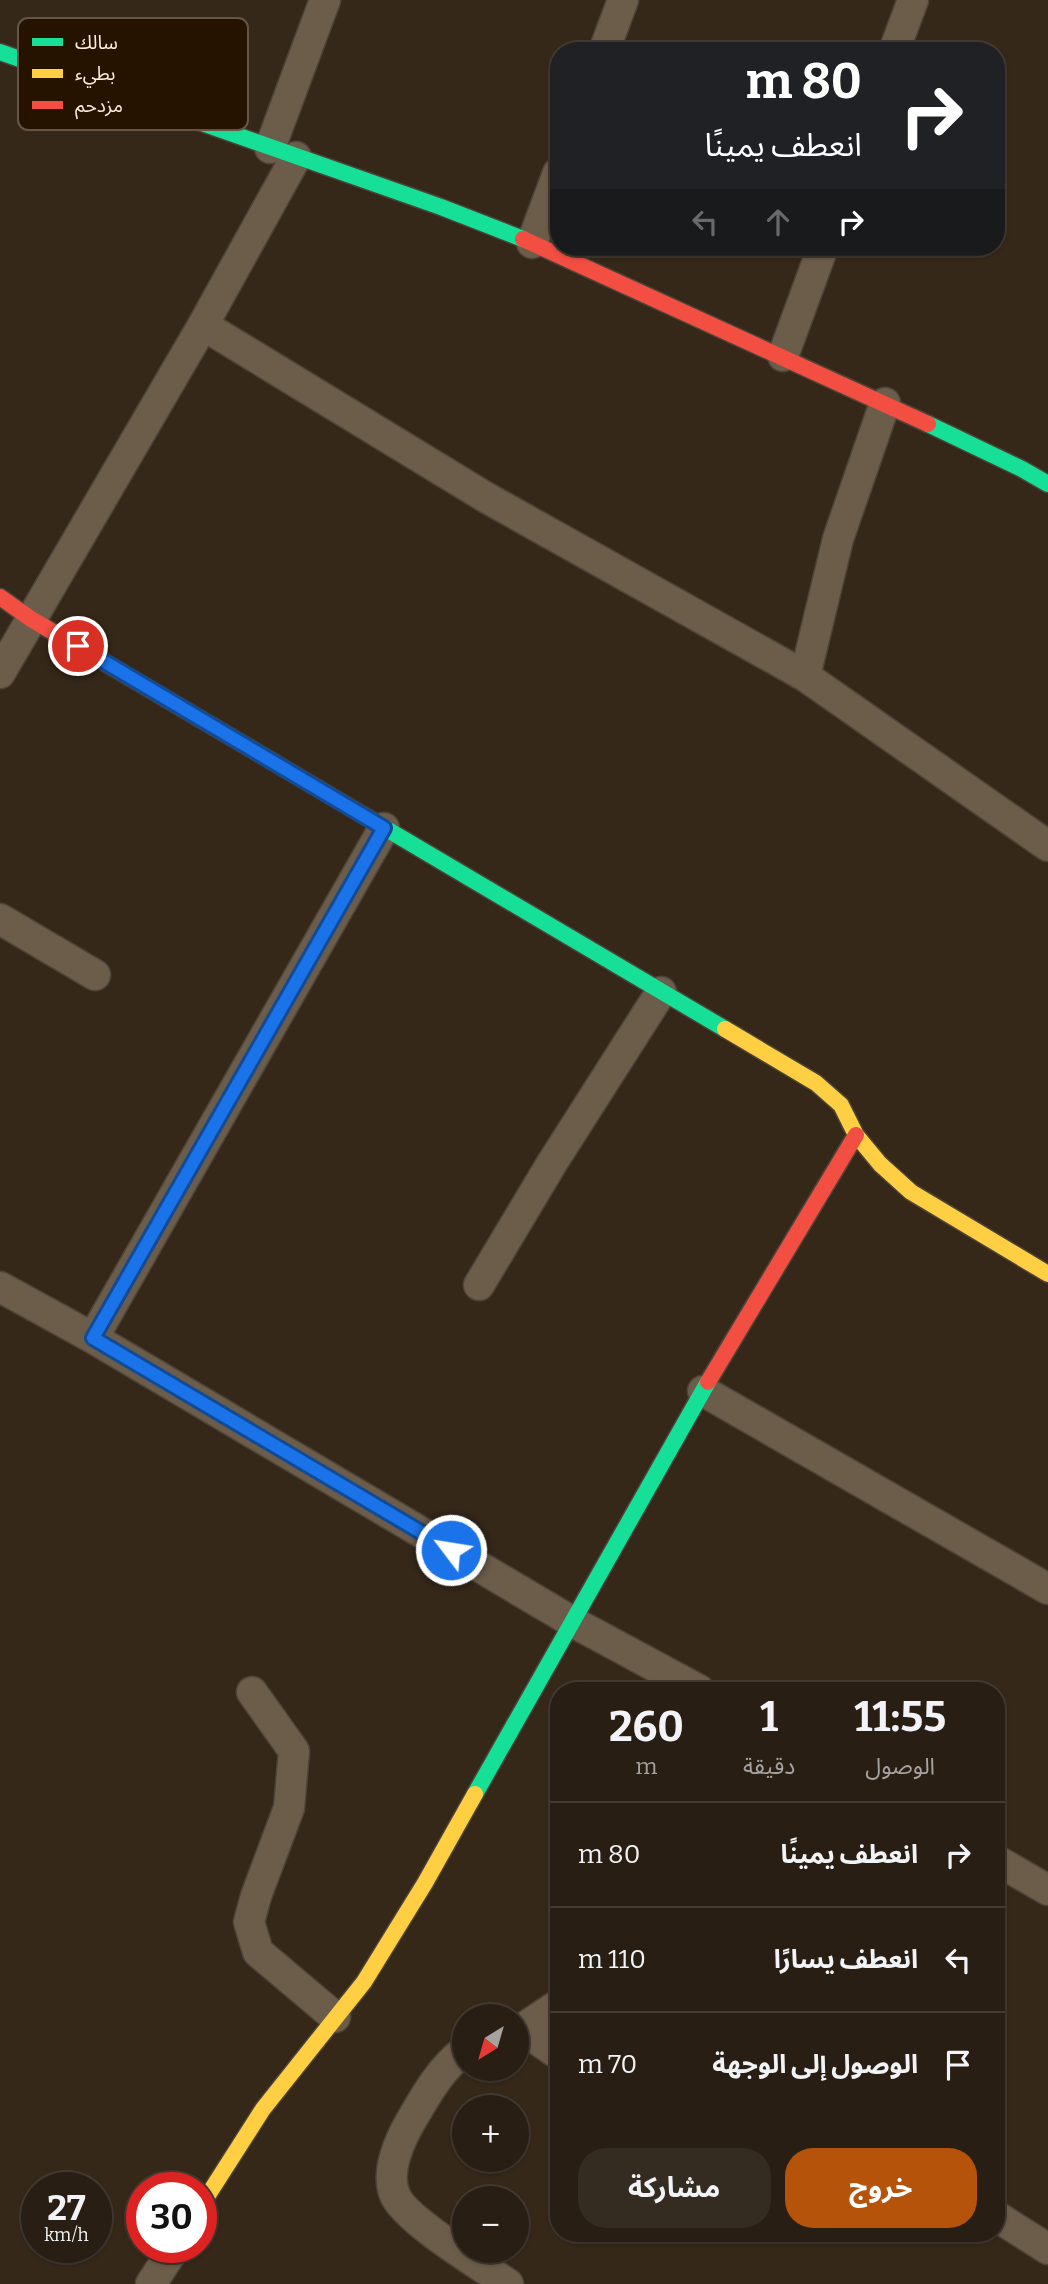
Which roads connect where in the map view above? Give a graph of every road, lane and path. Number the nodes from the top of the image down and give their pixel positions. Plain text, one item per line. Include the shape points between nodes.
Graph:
1 (325, 0) edge
2 (623, 0) edge
3 (913, 0) edge
4 (607, 42) edge
5 (897, 42) edge
6 (0, 52) edge
7 (18, 58) edge
8 (221, 130) edge
9 (283, 152) junction
10 (550, 195) edge
11 (532, 243) junction
12 (550, 251) edge
13 (561, 256) edge
14 (820, 256) edge
15 (203, 325) junction
16 (783, 356) junction
17 (885, 403) junction
18 (1048, 484) edge
19 (0, 597) edge
20 (30, 618) junction
21 (0, 673) edge
22 (805, 676) junction
23 (384, 828) junction
24 (1048, 846) edge
25 (0, 919) edge
26 (95, 975) dead end
27 (662, 992) junction
28 (856, 1135) junction
29 (1048, 1275) edge
30 (479, 1285) dead end
31 (0, 1287) edge
32 (93, 1338) junction
33 (703, 1391) junction
34 (1048, 1590) edge
35 (570, 1621) junction
36 (684, 1682) edge
37 (252, 1692) dead end
38 (1005, 1865) edge
39 (1048, 1890) edge
40 (550, 2011) edge
41 (335, 2017) junction
42 (529, 2024) edge
43 (529, 2036) edge
44 (550, 2049) edge
45 (452, 2062) edge
46 (217, 2181) edge
47 (1005, 2222) edge
48 (1048, 2249) edge
49 (165, 2263) edge
50 (151, 2284) edge
51 (508, 2284) edge

1 - 9 street
2 - 4 street
3 - 5 street
6 - 7 street
8 - 9 street
9 - 11 street via 441,206
9 - 15 street
10 - 11 street
11 - 12 street
13 - 16 street
14 - 16 street
15 - 20 street
15 - 22 street via 487,498
16 - 17 street
17 - 18 street
17 - 22 street via 838,539
19 - 20 street
20 - 21 street
20 - 23 street
22 - 24 street
23 - 27 street
23 - 32 street
25 - 26 street
27 - 28 street via 816,1083 841,1105
27 - 30 street
28 - 29 street via 911,1192
28 - 33 street
31 - 32 street
32 - 35 street
33 - 34 street
33 - 35 street
35 - 36 street
35 - 41 street via 425,1882 364,1982
37 - 41 street via 293,1751 289,1808 249,1922 258,1952
38 - 39 street
40 - 42 street
41 - 46 street via 263,2109
43 - 44 street
45 - 51 street via 428,2090 407,2127 392,2169 395,2195 415,2220
47 - 48 street
49 - 50 street

